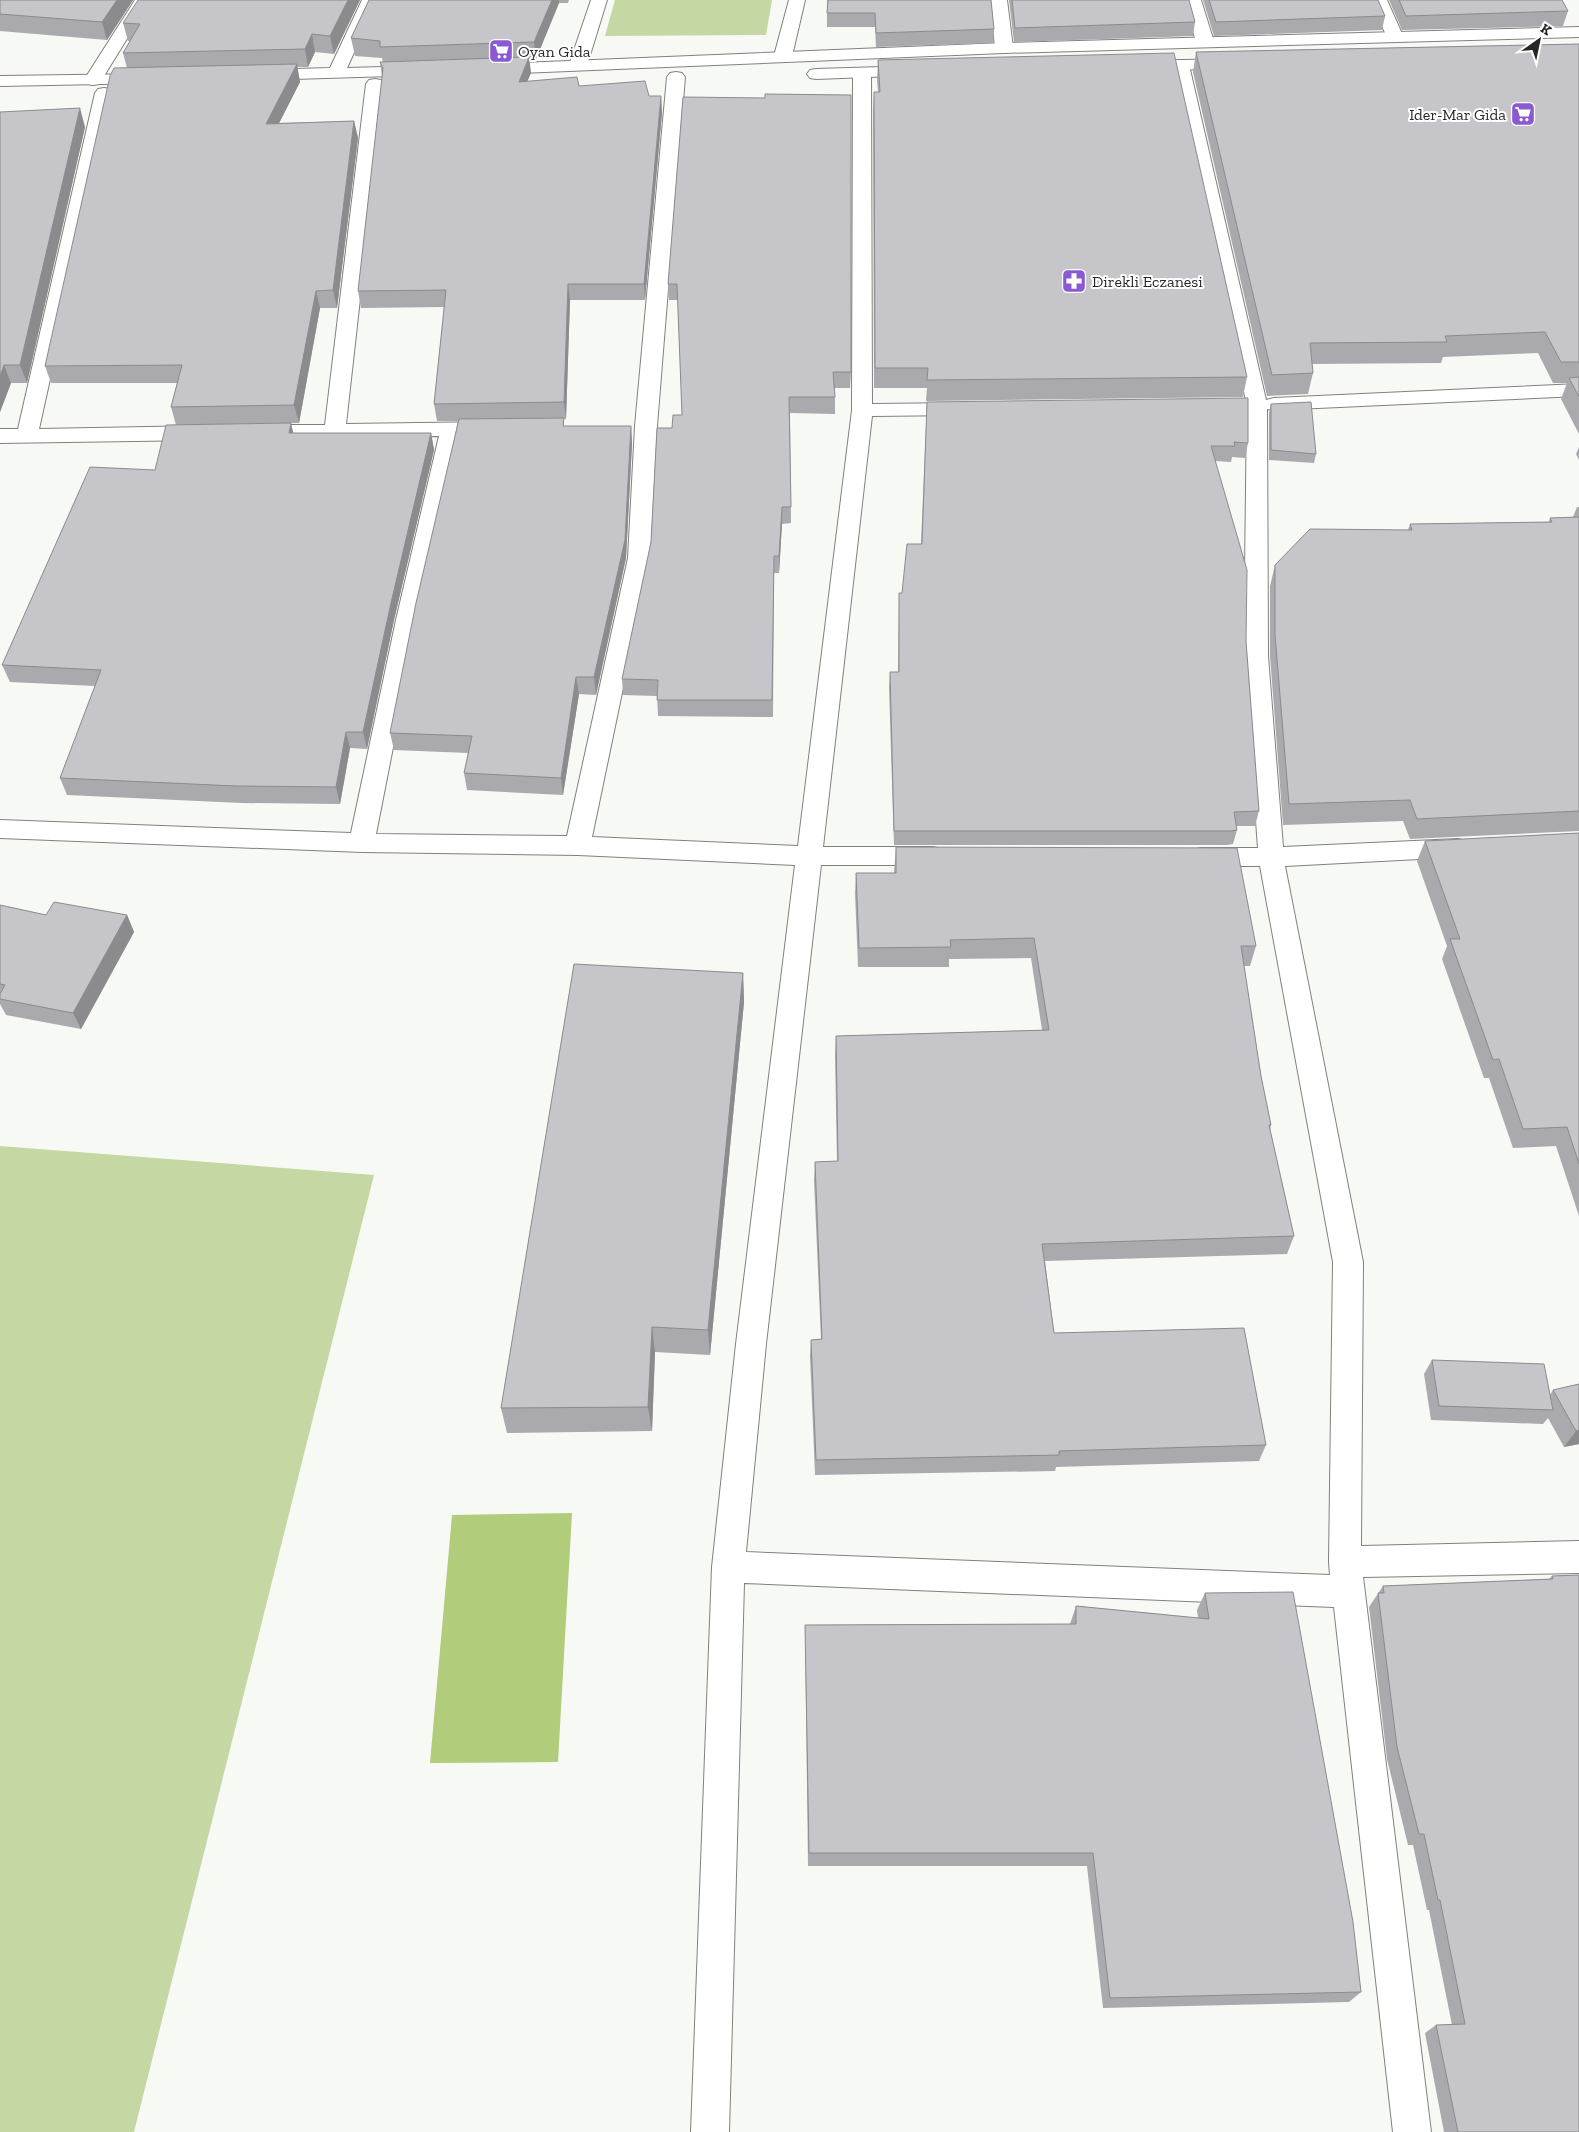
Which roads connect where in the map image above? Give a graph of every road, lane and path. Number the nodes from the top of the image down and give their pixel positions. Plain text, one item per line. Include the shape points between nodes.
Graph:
1 (144, 0) edge
2 (370, 0) edge
3 (599, 0) edge
4 (797, 0) edge
5 (999, 0) edge
6 (1193, 0) edge
7 (1379, 0) edge
8 (1579, 32) edge
9 (1394, 36) junction
10 (1205, 42) junction
11 (1004, 48) junction
12 (783, 56) junction
13 (1250, 64) edge
14 (578, 65) junction
15 (1180, 65) junction
16 (1120, 66) edge
17 (927, 71) edge
18 (336, 73) junction
19 (862, 73) junction
20 (803, 74) dead end
21 (744, 76) dead end
22 (676, 77) junction
23 (0, 81) edge
24 (375, 84) junction
25 (157, 85) edge
26 (98, 87) junction
27 (0, 97) edge
28 (1579, 390) edge
29 (1247, 405) junction
30 (981, 409) edge
31 (862, 410) junction
32 (510, 429) edge
33 (451, 430) junction
34 (335, 431) junction
35 (0, 436) edge
36 (27, 436) junction
37 (0, 829) edge
38 (362, 842) junction
39 (578, 846) junction
40 (1480, 846) edge
41 (810, 856) junction
42 (957, 856) edge
43 (1182, 857) edge
44 (1271, 857) junction
45 (1579, 1557) edge
46 (728, 1567) junction
47 (1347, 1577) junction
48 (710, 2132) edge
49 (1412, 2132) edge

1 - 26 street
2 - 18 street
3 - 14 street
4 - 12 street
5 - 11 street
6 - 10 street
7 - 9 street
8 - 9 street
9 - 10 street
10 - 11 street
11 - 12 street
12 - 14 street
13 - 15 street
14 - 22 street via 480,75
15 - 16 street
15 - 29 street
17 - 19 street
18 - 24 street via 432,77
18 - 24 street via 250,82
19 - 20 street
19 - 31 street
21 - 22 street
22 - 39 street via 636,426 639,558
23 - 26 street
24 - 34 street
25 - 26 street
26 - 27 street
26 - 36 street
28 - 29 street
29 - 44 street via 1256,656
30 - 31 street
31 - 41 street
32 - 33 street
33 - 34 street
33 - 38 street via 407,620
34 - 36 street
35 - 36 street
37 - 38 street
38 - 39 street
39 - 41 street
40 - 44 street
41 - 42 street
41 - 46 street
43 - 44 street
44 - 47 street via 1348,1262
45 - 47 street
46 - 47 street
46 - 48 street
47 - 49 street

